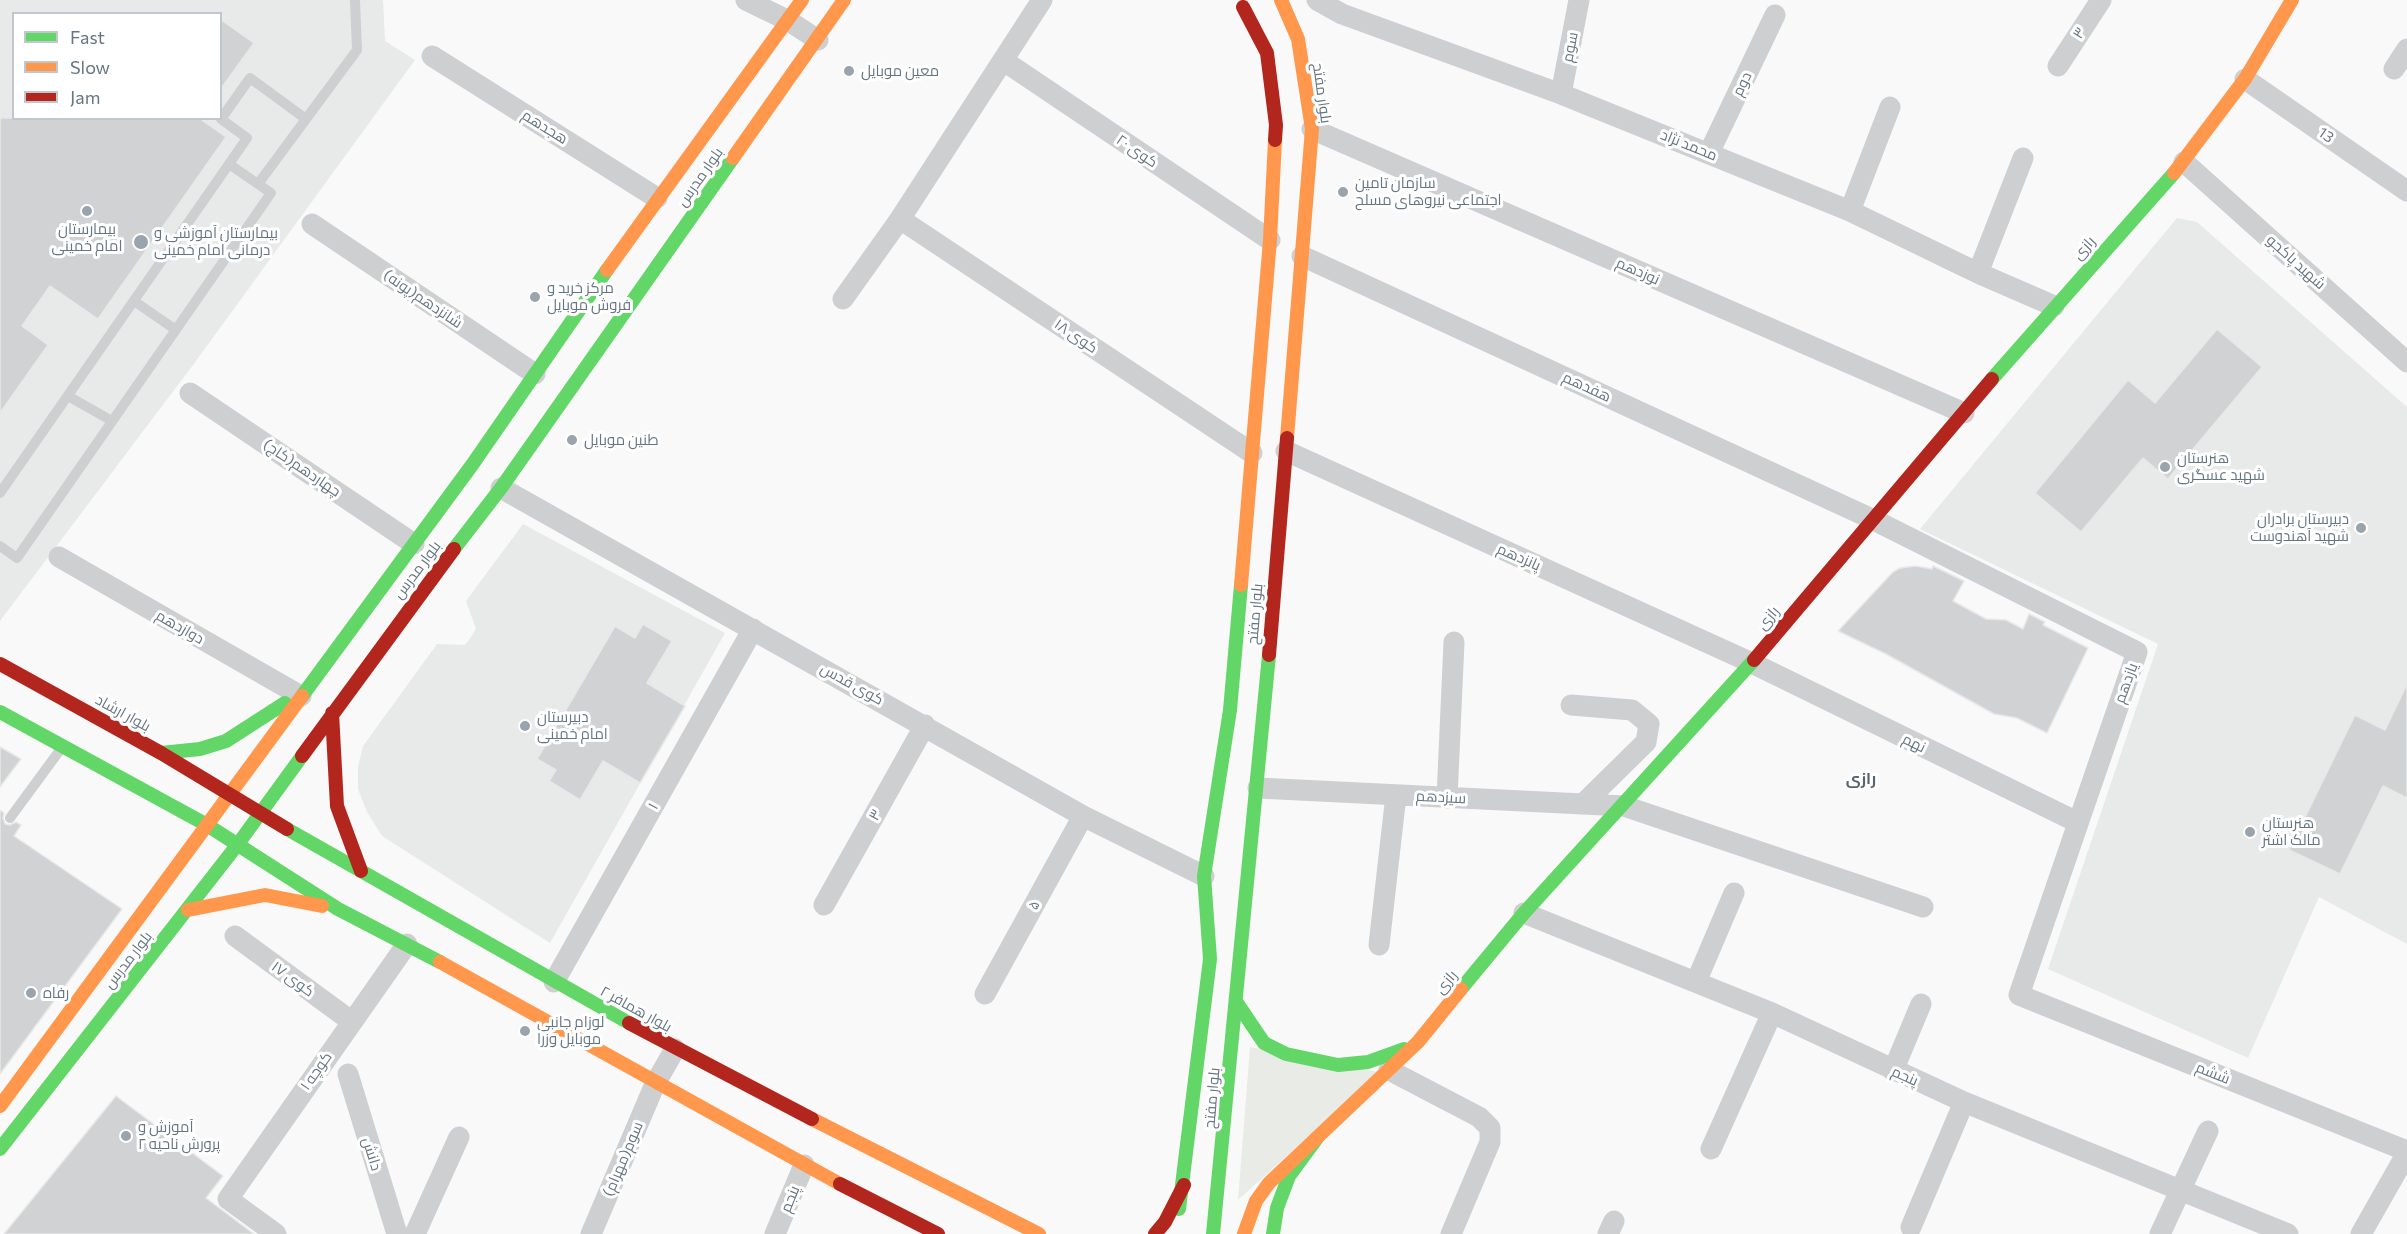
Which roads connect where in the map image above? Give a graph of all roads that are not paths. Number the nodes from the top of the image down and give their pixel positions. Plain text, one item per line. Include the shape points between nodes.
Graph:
1 (355, 0) edge
2 (746, 0) edge
3 (802, 0) edge
4 (844, 0) edge
5 (1042, 0) edge
6 (1280, 0) edge
7 (1317, 0) edge
8 (1580, 0) edge
9 (2101, 0) edge
10 (2292, 0) edge
11 (1239, 3) edge
12 (1775, 15) dead end
13 (789, 21) junction
14 (818, 40) junction
15 (2407, 49) edge
16 (432, 56) dead end
17 (1004, 61) junction
18 (2058, 66) dead end
19 (2394, 69) dead end
20 (2245, 79) junction
21 (1561, 94) junction
22 (1890, 107) dead end
23 (222, 118) edge
24 (306, 119) junction
25 (222, 120) edge
26 (1312, 129) junction
27 (1709, 153) junction
28 (2023, 158) dead end
29 (2184, 162) junction
30 (229, 164) junction
31 (258, 184) junction
32 (2407, 191) edge
33 (657, 198) junction
34 (1850, 211) junction
35 (900, 219) junction
36 (312, 224) dead end
37 (1270, 240) junction
38 (1302, 256) junction
39 (1978, 273) junction
40 (843, 299) dead end
41 (134, 301) junction
42 (2054, 306) junction
43 (176, 330) junction
44 (2407, 362) edge
45 (535, 374) junction
46 (190, 393) dead end
47 (68, 396) junction
48 (1965, 413) junction
49 (112, 421) junction
50 (1286, 451) junction
51 (1252, 453) junction
52 (489, 478) junction
53 (0, 493) edge
54 (1872, 519) junction
55 (1262, 537) junction
56 (414, 544) junction
57 (0, 546) edge
58 (60, 557) dead end
59 (753, 629) junction
60 (1454, 642) dead end
61 (1752, 663) junction
62 (0, 664) edge
63 (301, 696) junction
64 (1571, 705) dead end
65 (0, 712) edge
66 (332, 713) junction
67 (925, 725) junction
68 (63, 746) junction
69 (161, 753) junction
70 (1258, 788) junction
71 (228, 795) junction
72 (1396, 795) junction
73 (1447, 798) junction
74 (1583, 804) junction
75 (1624, 806) junction
76 (260, 814) junction
77 (1083, 816) junction
78 (10, 818) dead end
79 (2076, 822) junction
80 (207, 825) junction
81 (238, 844) junction
82 (361, 871) junction
83 (1204, 876) junction
84 (1734, 893) dead end
85 (824, 905) dead end
86 (1923, 907) dead end
87 (338, 909) junction
88 (188, 910) junction
89 (1524, 913) junction
90 (235, 936) dead end
91 (407, 944) junction
92 (1379, 945) dead end
93 (554, 982) junction
94 (1696, 982) junction
95 (985, 994) dead end
96 (2019, 995) joint
97 (1238, 1003) junction
98 (1921, 1004) dead end
99 (1772, 1013) junction
100 (351, 1021) junction
101 (1418, 1042) junction
102 (675, 1049) junction
103 (1389, 1070) junction
104 (1893, 1071) junction
105 (348, 1074) dead end
106 (655, 1084) junction
107 (1964, 1102) junction
108 (0, 1106) edge
109 (2208, 1131) dead end
110 (459, 1137) dead end
111 (1317, 1138) junction
112 (0, 1149) edge
113 (1711, 1149) dead end
114 (2407, 1152) edge
115 (804, 1165) junction
116 (1184, 1185) junction
117 (2178, 1191) junction
118 (1181, 1202) junction
119 (1218, 1203) junction
120 (1911, 1227) dead end
121 (917, 1229) edge
122 (276, 1234) edge
123 (397, 1234) edge
124 (415, 1234) edge
125 (591, 1234) edge
126 (775, 1234) edge
127 (938, 1234) edge
128 (1039, 1234) edge
129 (1155, 1234) edge
130 (1174, 1234) edge
131 (1213, 1234) edge
132 (1244, 1234) edge
133 (1273, 1234) edge
134 (1451, 1234) edge
135 (2160, 1234) edge
136 (2288, 1234) edge
137 (2361, 1234) edge

1 - 24 lane via 357,50
2 - 13 street
3 - 13 main road, بلوار مدرس
4 - 14 main road, بلوار مدرس
5 - 17 street
6 - 11 main road via 1263,9
6 - 26 main road, بلوار مفتح via 1298,39
7 - 21 street, محمد نژاد via 1342,14
8 - 21 street, سوم
9 - 18 street, ۳
10 - 20 main road, رازی
11 - 37 main road, بلوار مفتح via 1267,53 1276,125
12 - 27 street, دوم
13 - 14 street
13 - 33 main road, بلوار مدرس
14 - 52 main road, بلوار مدرس
15 - 19 street
16 - 33 street, هجدهم
17 - 35 street
17 - 37 street, کوی ۲۰
20 - 29 main road, رازی
20 - 32 street, 13
21 - 27 street, محمد نژاد
22 - 34 street
23 - 24 lane via 250,78
24 - 31 lane
25 - 30 lane via 247,138
26 - 38 main road, بلوار مفتح
26 - 48 street, نوزدهم
27 - 34 street, محمد نژاد
28 - 39 street
29 - 42 main road, رازی
29 - 44 street, شهید پاکجو
30 - 31 lane
30 - 41 lane
31 - 43 lane via 271,193
33 - 45 main road, بلوار مدرس
34 - 39 street, محمد نژاد
35 - 40 street
35 - 51 street, کوی ۱۸
36 - 45 street, شانزدهم(پونه)
37 - 51 main road, بلوار مفتح
38 - 50 main road, بلوار مفتح
38 - 54 street, هفدهم
39 - 42 street, محمد نژاد
41 - 43 lane
41 - 47 lane
42 - 48 main road, رازی
43 - 49 lane
45 - 52 main road, بلوار مدرس
46 - 56 street, چهاردهم(کاج)
47 - 49 lane
47 - 53 lane
48 - 54 main road, رازی
49 - 57 lane via 16,558
50 - 55 main road, بلوار مفتح
50 - 61 street, پانزدهم
51 - 55 main road, بلوار مفتح
52 - 56 main road, بلوار مدرس
52 - 59 street, کوی قدس
52 - 66 main road, بلوار مدرس
54 - 61 main road, رازی
54 - 79 street, یازدهم via 2138,652
55 - 70 main road, بلوار مفتح
55 - 83 main road, بلوار مفتح
56 - 63 main road, بلوار مدرس
58 - 63 street, دوازدهم
59 - 67 street, کوی قدس
59 - 93 street, ۱
60 - 73 street
61 - 75 main road, رازی
61 - 79 street, نهم
62 - 69 main road, بلوار ارشاد
63 - 69 main road via 278,705 226,741 200,749
63 - 71 main road, بلوار مدرس
64 - 74 street via 1632,710 1649,724 1646,742
65 - 68 main road
66 - 76 main road, بلوار مدرس
66 - 82 main road via 337,806
67 - 77 street, کوی قدس
67 - 85 street, ۳
68 - 78 lane
68 - 80 main road
69 - 71 main road, بلوار ارشاد
70 - 72 street, سیزدهم
70 - 97 main road, بلوار مفتح
71 - 76 main road, بلوار همافر ۲
71 - 80 main road, بلوار مدرس
72 - 73 street, سیزدهم
72 - 92 street
73 - 74 street, سیزدهم
74 - 75 street, سیزدهم
75 - 86 street, سیزدهم
75 - 89 main road, رازی
76 - 81 main road, بلوار مدرس
76 - 82 main road, بلوار همافر ۲
77 - 83 street, کوی قدس
77 - 95 street, ۵
79 - 96 street, یازدهم
80 - 81 main road
80 - 108 main road, بلوار مدرس
81 - 87 main road
81 - 88 main road, بلوار مدرس
82 - 93 main road, بلوار همافر ۲
83 - 116 main road, بلوار مفتح via 1210,959
84 - 94 street
87 - 88 main road via 265,895
87 - 91 main road
88 - 112 main road, بلوار مدرس
89 - 94 street, پنجم
89 - 101 main road, رازی
90 - 100 street, کوی ۱۷
91 - 100 street, کوچه ۱
91 - 106 main road
93 - 102 main road, بلوار همافر ۲
94 - 99 street, پنجم
96 - 114 street, ششم
97 - 101 main road via 1264,1043 1311,1060 1338,1065 1368,1062
97 - 119 main road, بلوار مفتح
98 - 104 street
99 - 104 street, پنجم
99 - 113 street
100 - 122 street, کوچه ۱ via 228,1199
101 - 103 main road, رازی
102 - 106 street, سوم(مهرام)
102 - 128 main road, بلوار همافر ۲
103 - 111 main road, رازی
103 - 134 street via 1479,1117 1490,1128 1490,1142
104 - 107 street, پنجم
105 - 123 street, دانش
106 - 115 main road
106 - 125 street, سوم(مهرام)
107 - 117 street, پنجم
107 - 120 street
109 - 117 street
110 - 124 street
111 - 132 main road, رازی via 1269,1183 1256,1201
111 - 133 main road via 1289,1176 1277,1208
114 - 137 street
115 - 121 main road
115 - 126 street, پنجم
116 - 118 main road, بلوار مفتح
116 - 129 main road
117 - 135 street
117 - 136 street, پنجم
118 - 119 main road via 1196,1215
118 - 130 main road, بلوار مفتح
119 - 131 main road, بلوار مفتح
121 - 127 main road

